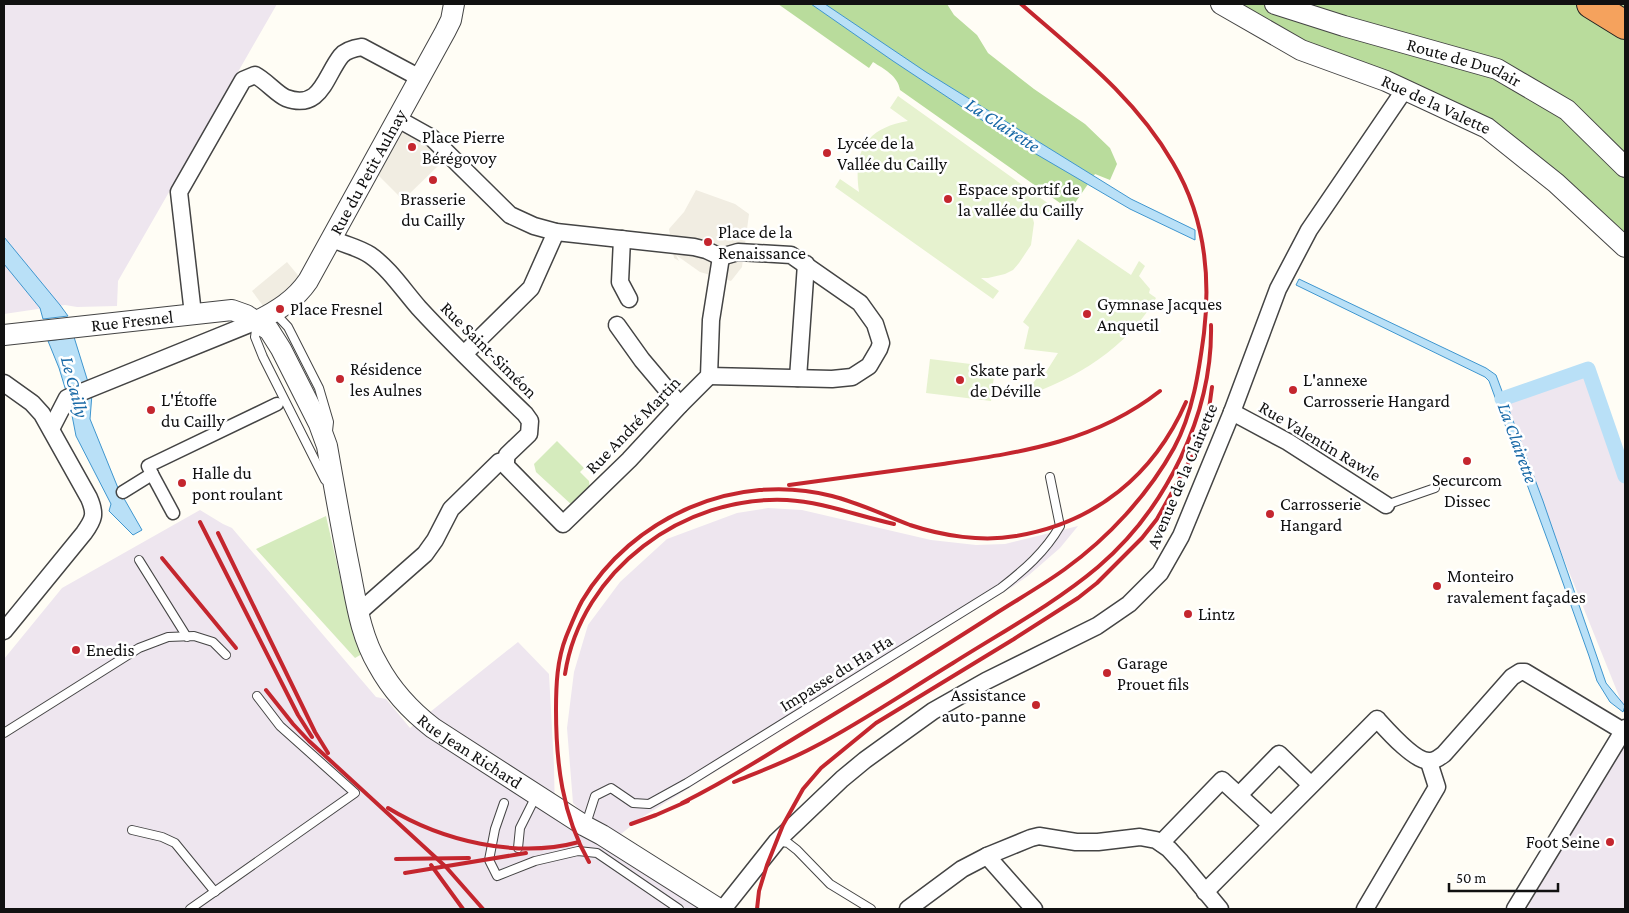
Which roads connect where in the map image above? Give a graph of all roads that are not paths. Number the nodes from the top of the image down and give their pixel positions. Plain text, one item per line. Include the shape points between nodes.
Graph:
1 (454, 4) edge
2 (1220, 4) edge
3 (1275, 4) edge
4 (1591, 4) edge
5 (1625, 25) edge
6 (420, 78) junction
7 (1405, 89) junction
8 (398, 119) junction
9 (1625, 167) edge
10 (556, 232) junction
11 (331, 238) junction
12 (622, 239) junction
13 (1625, 247) edge
14 (721, 258) junction
15 (806, 264) junction
16 (629, 299) dead end
17 (193, 314) junction
18 (266, 317) junction
19 (617, 325) dead end
20 (4, 335) edge
21 (464, 354) junction
22 (709, 376) junction
23 (798, 378) junction
24 (4, 382) edge
25 (277, 404) dead end
26 (680, 405) junction
27 (1232, 412) junction
28 (51, 429) junction
29 (506, 460) junction
30 (152, 474) junction
31 (1050, 477) dead end
32 (1435, 488) dead end
33 (123, 492) dead end
34 (337, 504) junction
35 (1386, 505) joint
36 (173, 513) dead end
37 (139, 560) dead end
38 (358, 613) junction
39 (4, 631) edge
40 (187, 636) junction
41 (226, 655) dead end
42 (257, 696) dead end
43 (1624, 729) edge
44 (4, 733) edge
45 (1429, 762) junction
46 (1311, 785) junction
47 (537, 794) junction
48 (1239, 795) junction
49 (504, 803) dead end
50 (1272, 825) junction
51 (585, 826) junction
52 (132, 830) dead end
53 (776, 841) junction
54 (1161, 844) junction
55 (518, 848) dead end
56 (987, 856) junction
57 (215, 892) junction
58 (1205, 892) junction
59 (190, 909) edge
60 (679, 909) edge
61 (721, 909) edge
62 (871, 909) edge
63 (908, 909) edge
64 (1034, 909) edge
65 (1220, 909) edge
66 (1365, 909) edge
67 (1514, 909) edge

1 - 6 street, Rue du Petit Aulnay via 451,20
2 - 7 street, Rue de la Valette via 1301,50
3 - 9 street, Route de Duclair via 1496,69 1567,110
4 - 5 highway
6 - 8 street, Rue du Petit Aulnay
6 - 17 street via 362,47 342,54 323,88 305,100 284,98 255,75 243,80 179,192
7 - 13 street, Rue de la Valette via 1487,128 1556,183
7 - 27 street, Avenue de la Clairette via 1309,230 1278,289
8 - 10 street via 432,138 510,215
8 - 11 street, Rue du Petit Aulnay
10 - 12 street
10 - 21 street via 531,288
11 - 18 street, Rue du Petit Aulnay via 300,293
11 - 21 street, Rue Saint-Siméon via 360,249 379,262
12 - 14 street via 694,247
12 - 16 street via 620,282
14 - 15 street via 738,252 791,255
14 - 22 street via 711,320
15 - 23 street
15 - 23 street via 860,303 875,324 881,343 869,366 852,378
17 - 18 street, Rue Fresnel via 232,310
17 - 20 street, Rue Fresnel
18 - 28 street via 67,398
18 - 34 street, Rue Jean Richard via 269,330 319,424 327,446
18 - 34 lane, Rue Jean Richard via 255,337
19 - 26 street
21 - 29 street, Rue Saint-Siméon via 530,421 529,434 507,455
22 - 23 street
22 - 26 street, Rue André Martin
24 - 28 street via 32,403
25 - 30 street via 148,466
26 - 29 street, Rue André Martin via 563,524 506,466
27 - 35 street, Rue Valentin Rawle via 1288,442
27 - 53 street, Avenue de la Clairette via 1177,544 1160,573 1129,604 1097,626 933,711 842,779
28 - 39 street via 89,498 93,508 92,520
29 - 38 street, Rue Saint-Siméon via 499,462 450,509 425,554
30 - 33 street
30 - 36 street
31 - 51 lane, Impasse du Ha Ha via 1060,526 1052,541 1001,588 649,804 633,803 610,788 595,796
32 - 35 lane
34 - 38 street, Rue Jean Richard
37 - 40 lane
38 - 47 street, Rue Jean Richard via 377,664 420,718
40 - 41 lane via 213,642
40 - 44 lane via 168,637 139,648
42 - 57 lane via 280,726 355,793
43 - 45 street via 1530,674 1520,672 1444,754
43 - 67 street
45 - 46 street via 1417,757 1376,719
45 - 66 street via 1437,787
46 - 48 street via 1279,754
46 - 50 street
47 - 51 street, Rue Jean Richard
47 - 55 lane via 520,828
48 - 50 street
48 - 54 street via 1222,780
49 - 60 lane via 495,829 490,860 497,876 535,861 578,851 597,852
50 - 58 street
51 - 61 street, Rue Jean Richard
52 - 57 lane via 175,842
53 - 61 street, Avenue de la Clairette
53 - 62 lane via 788,843 798,850 830,884
54 - 56 street via 1140,837 1076,842 1039,836
54 - 58 street via 1181,862
56 - 63 street via 962,869
56 - 64 street
57 - 59 lane
58 - 65 street

